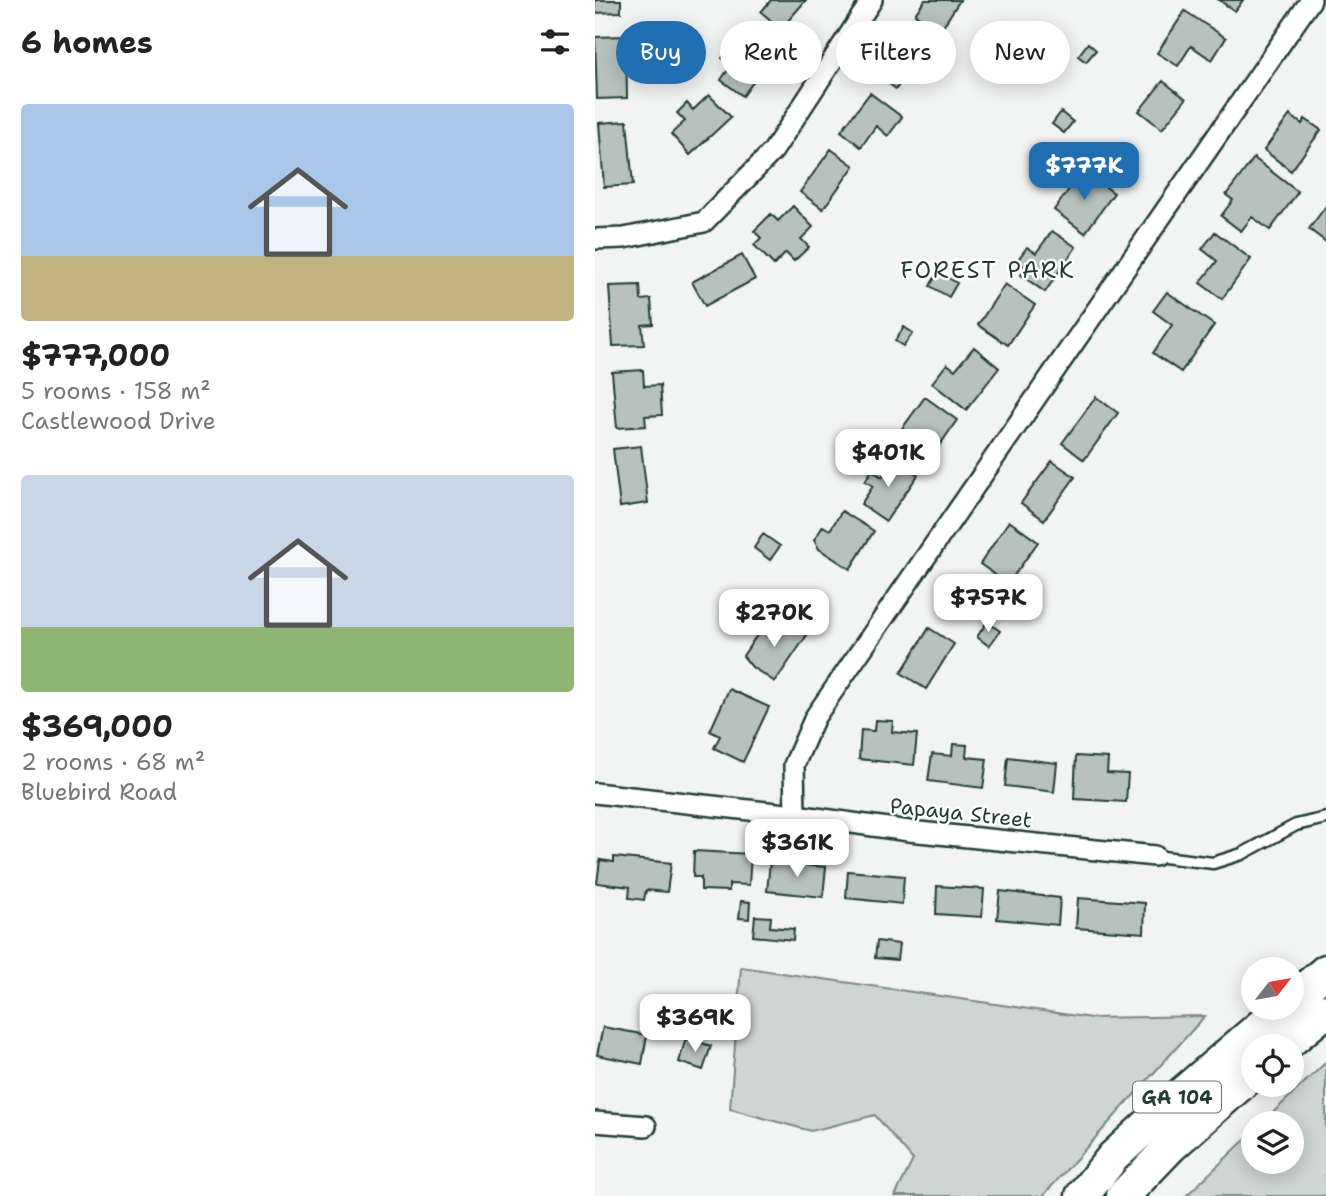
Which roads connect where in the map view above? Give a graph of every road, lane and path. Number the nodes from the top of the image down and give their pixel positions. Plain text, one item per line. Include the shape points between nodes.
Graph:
1 (872, 0) edge
2 (1311, 0) edge
3 (595, 239) edge
4 (595, 793) edge
5 (795, 815) junction
6 (1326, 818) edge
7 (1155, 856) joint
8 (1326, 971) edge
9 (1304, 989) edge
10 (1326, 1011) edge
11 (1268, 1020) edge
12 (1298, 1034) edge
13 (1241, 1084) edge
14 (596, 1123) edge
15 (646, 1126) dead end
16 (1081, 1196) edge
17 (1123, 1196) edge

1 - 3 street via 773,151 704,222
2 - 5 street via 815,717 794,765
4 - 5 street, Papaya Street
5 - 7 street, Papaya Street
6 - 7 lane via 1296,825 1213,863
8 - 9 main road
10 - 12 main road
11 - 16 main road, GA 104 via 1114,1157
13 - 17 main road, GA 104
14 - 15 street

